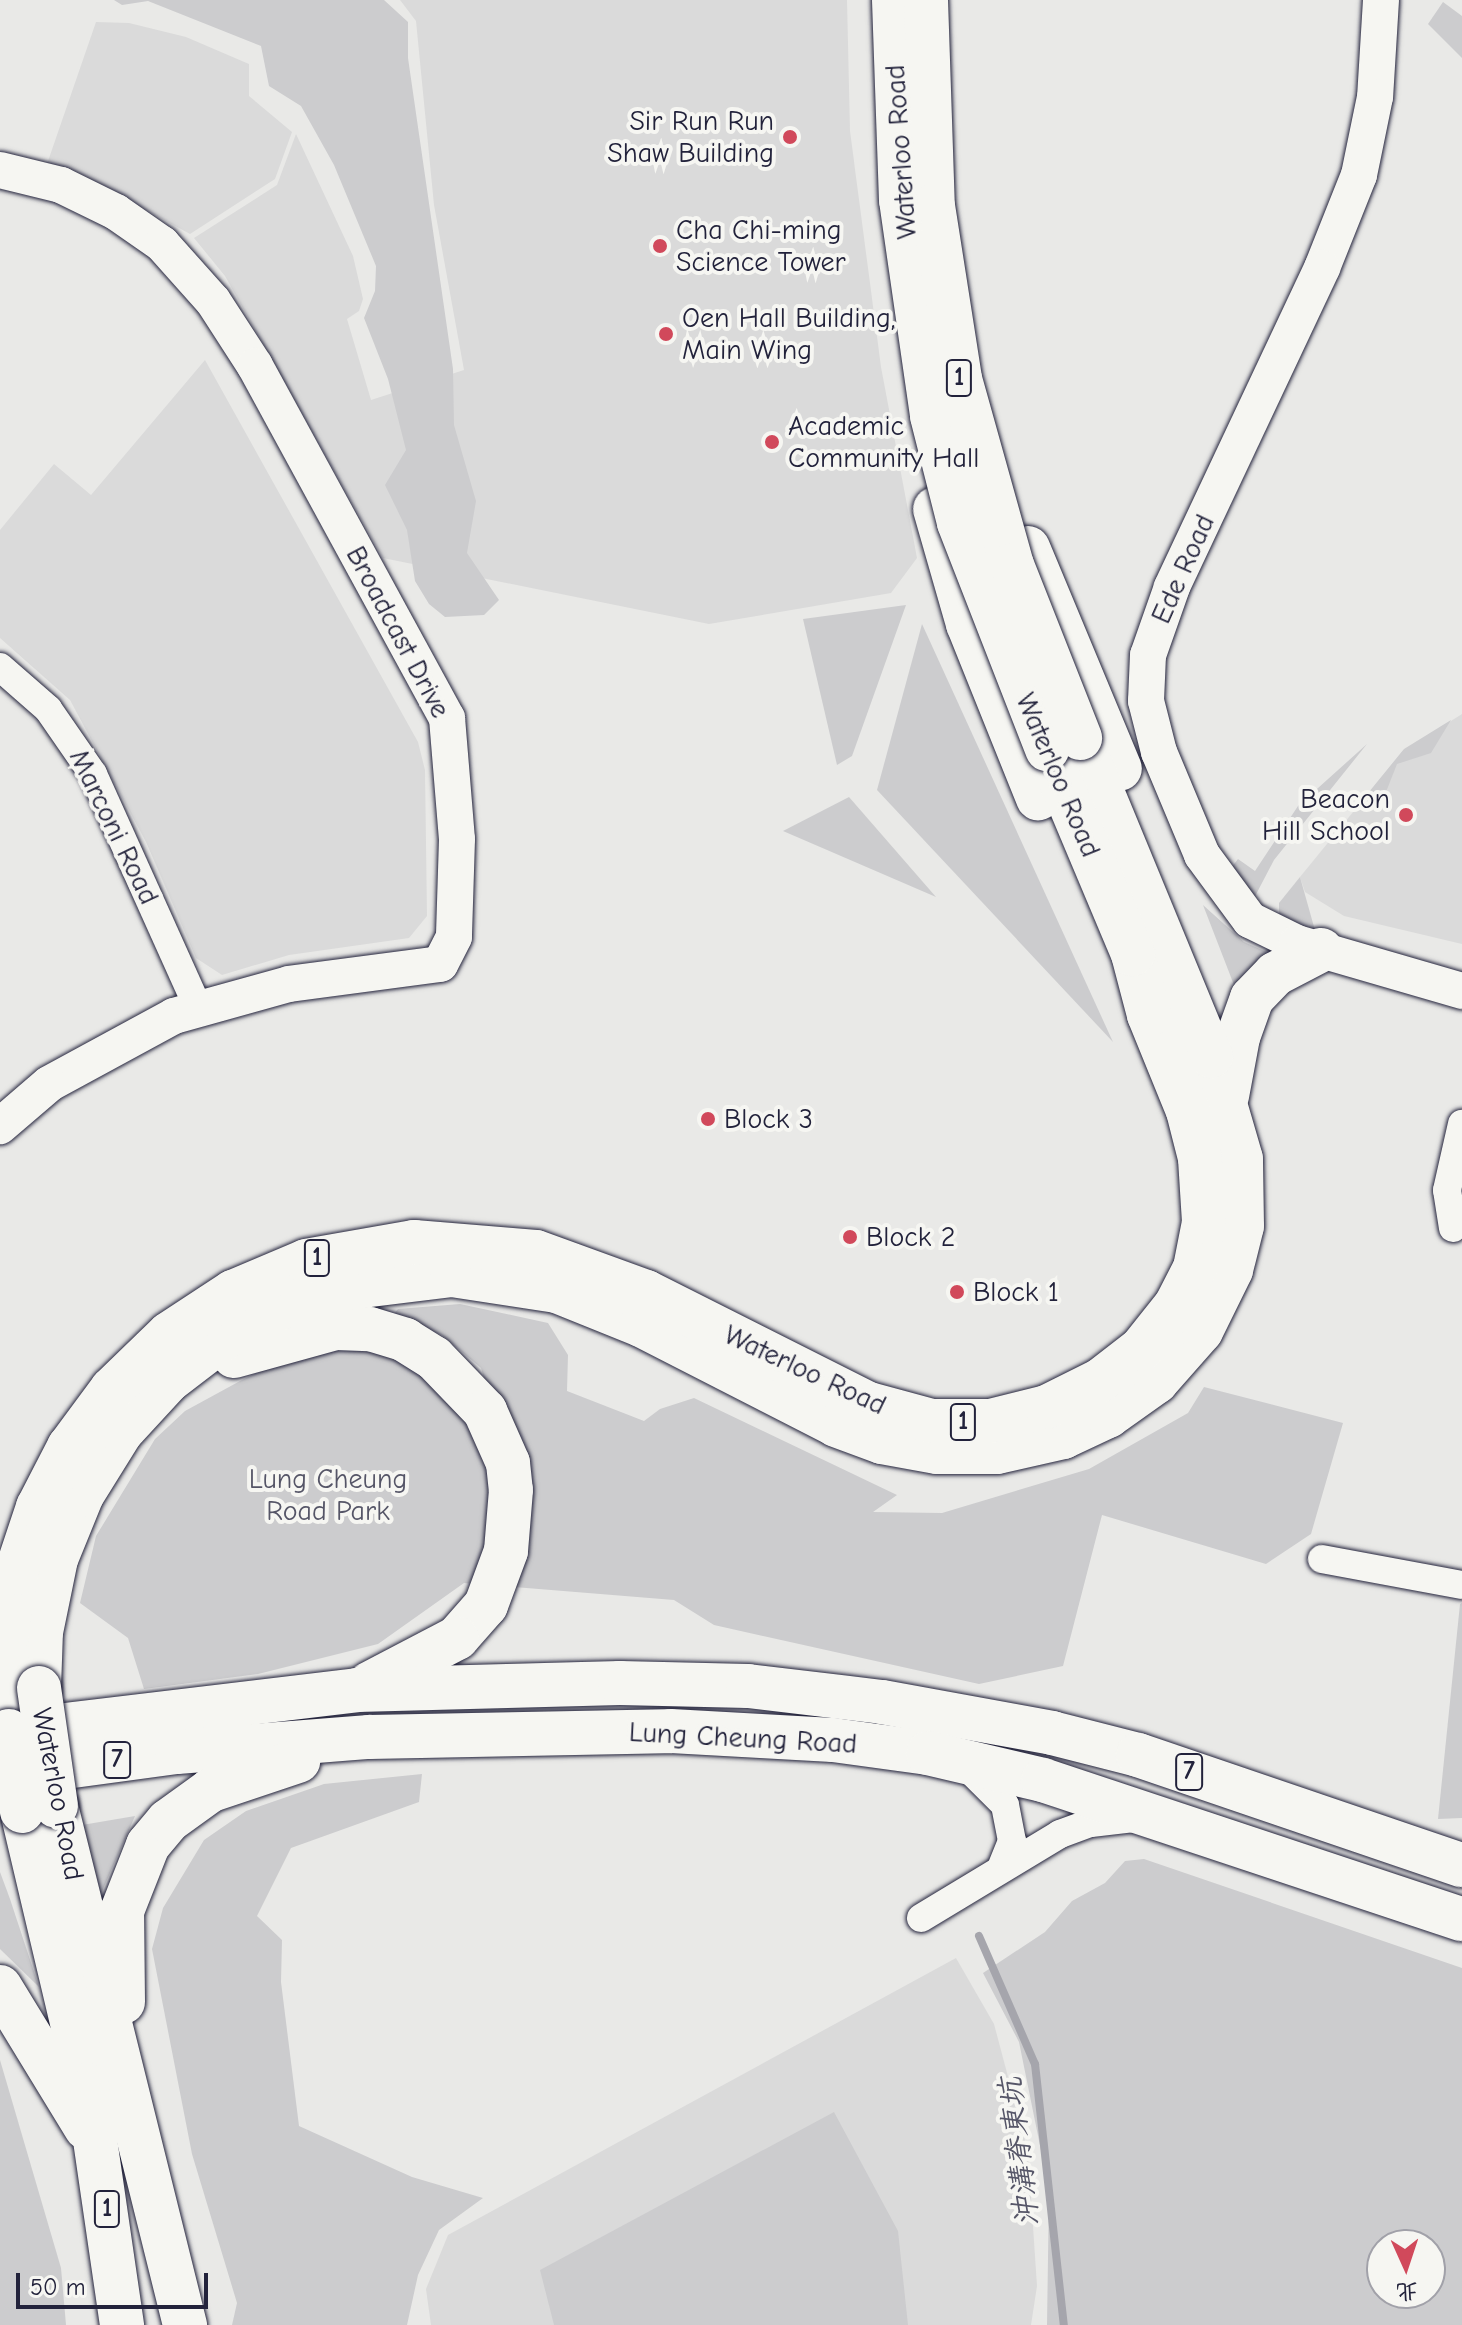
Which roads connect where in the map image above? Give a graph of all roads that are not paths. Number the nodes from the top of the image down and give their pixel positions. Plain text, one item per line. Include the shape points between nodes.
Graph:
1 (894, 0) edge
2 (926, 0) edge
3 (1381, 0) edge
4 (0, 170) edge
5 (999, 479) dead end
6 (935, 509) dead end
7 (0, 667) edge
8 (1063, 744) junction
9 (1321, 950) junction
10 (1462, 991) edge
11 (198, 1008) junction
12 (1149, 1015) junction
13 (1211, 1056) junction
14 (1227, 1098) junction
15 (1462, 1124) edge
16 (0, 1126) edge
17 (1453, 1228) dead end
18 (168, 1381) junction
19 (1322, 1559) dead end
20 (1462, 1585) edge
21 (24, 1640) junction
22 (357, 1690) junction
23 (3, 1723) edge
24 (369, 1737) junction
25 (958, 1759) junction
26 (26, 1797) edge
27 (1173, 1819) junction
28 (1462, 1865) edge
29 (1002, 1866) junction
30 (921, 1918) dead end
31 (1462, 1919) edge
32 (71, 1943) junction
33 (0, 1987) edge
34 (120, 2069) junction
35 (95, 2139) junction
36 (122, 2325) edge
37 (185, 2325) edge

1 - 8 highway, Waterloo Road / 1, bridge via 900,188 932,416 959,523
2 - 8 highway, Waterloo Road / 1, bridge via 933,206 960,379
3 - 9 street, Ede Road via 1370,135 1346,212 1172,587 1145,680 1159,752 1217,881 1238,909 1265,931
4 - 11 street, Broadcast Drive via 61,185 116,212 162,244 204,288 255,366 447,718 457,839 454,937 447,957 431,969 312,980
5 - 13 highway via 1204,979
6 - 12 highway via 968,624 1106,966
7 - 11 street, Marconi Road via 48,709 93,774
8 - 12 highway, Waterloo Road / 1
8 - 13 highway, Waterloo Road / 1
9 - 10 street, Ede Road
9 - 14 highway via 1275,974 1252,998 1238,1037
11 - 16 street, Broadcast Drive via 49,1084
12 - 21 highway, Waterloo Road / 1 via 1196,1135 1204,1230 1195,1268 1170,1313 1141,1349 1101,1380 1013,1416 964,1422 922,1419 849,1396 646,1292 567,1260 516,1248 437,1242 332,1254 255,1281 211,1305 150,1350 105,1397 56,1468 16,1573
13 - 14 highway, Waterloo Road / 1
14 - 18 highway, Waterloo Road / 1 via 1241,1159 1244,1213 1236,1256 1216,1305 1180,1358 1140,1394 1090,1426 1041,1443 955,1453 882,1442 836,1425 609,1310 543,1288 476,1277 402,1277 308,1297 223,1339
15 - 17 street via 1447,1190
18 - 21 highway, Waterloo Road / 1 via 121,1432 82,1495
18 - 22 highway via 308,1333 370,1329 434,1358 485,1411 508,1463 511,1490 499,1578 486,1605 457,1638
19 - 20 street
21 - 23 highway, Waterloo Road / 1
21 - 26 highway, Waterloo Road / 1, bridge via 40,1711
22 - 23 highway, Lung Cheung Road / 7
22 - 28 highway, Lung Cheung Road / 7 via 664,1683 882,1702 1052,1733 1138,1755
23 - 26 highway, Waterloo Road / 1, bridge
24 - 25 highway, Lung Cheung Road / 7 via 517,1731 759,1733
24 - 26 highway, Lung Cheung Road / 7 via 177,1752
24 - 34 highway via 211,1790 168,1821 148,1845 122,1911
25 - 27 highway, Lung Cheung Road / 7
25 - 29 street via 988,1782 1005,1805 1012,1841
26 - 32 highway, Waterloo Road / 1
27 - 29 street via 1091,1823
27 - 31 highway, Lung Cheung Road / 7
29 - 30 street
32 - 34 highway, 1
32 - 35 highway, 1
33 - 35 highway
34 - 37 highway, 1
35 - 36 highway, 1

